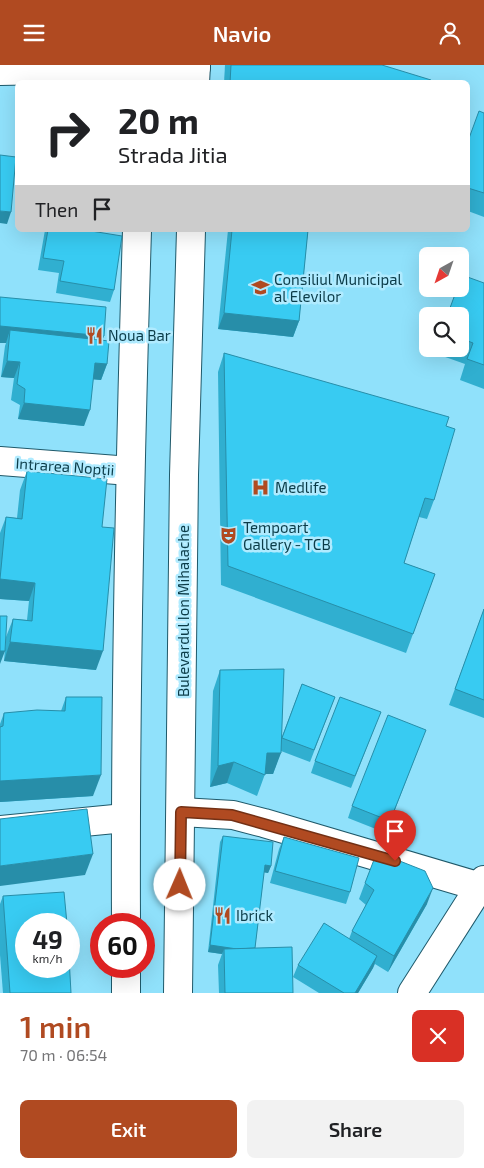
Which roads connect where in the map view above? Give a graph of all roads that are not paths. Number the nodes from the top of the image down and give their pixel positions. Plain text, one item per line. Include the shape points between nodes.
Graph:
1 (0, 71) edge
2 (141, 71) edge
3 (195, 72) edge
4 (137, 232) edge
5 (191, 232) edge
6 (0, 461) edge
7 (130, 471) junction
8 (181, 812) junction
9 (125, 817) junction
10 (0, 830) edge
11 (483, 885) edge
12 (126, 913) edge
13 (126, 978) edge
14 (126, 993) edge
15 (178, 993) edge
16 (412, 993) edge

1 - 2 main road
2 - 3 main road
4 - 7 main road
5 - 8 main road, Bulevardul Ion Mihalache via 184,475
6 - 7 main road, Intrarea Nopții
7 - 9 main road
8 - 11 main road via 232,815
8 - 15 main road, Bulevardul Ion Mihalache
9 - 10 main road
9 - 12 main road
11 - 16 main road
13 - 14 main road

